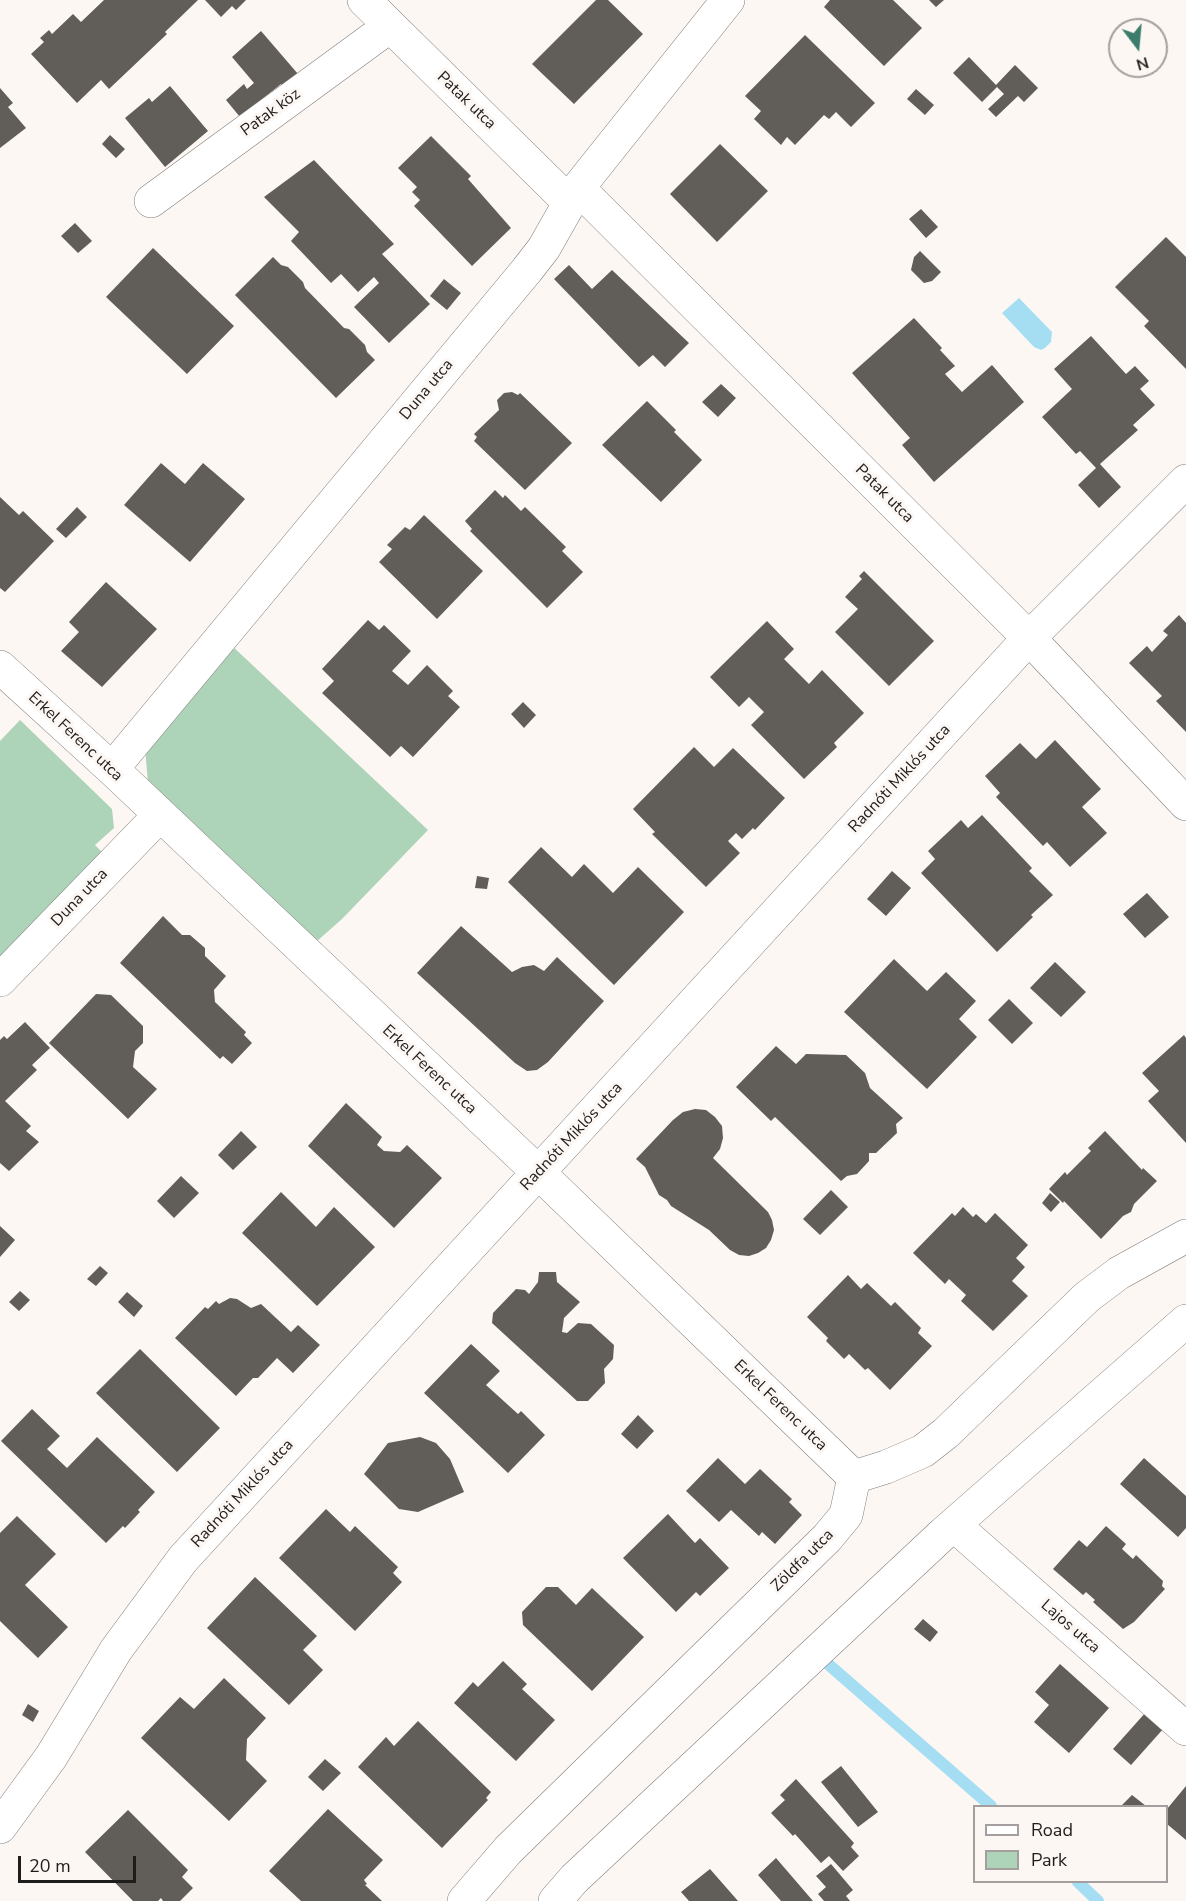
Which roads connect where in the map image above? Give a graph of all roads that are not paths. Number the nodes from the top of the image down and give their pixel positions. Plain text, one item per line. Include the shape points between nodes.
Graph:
1 (364, 0) edge
2 (728, 0) edge
3 (390, 26) junction
4 (573, 195) junction
5 (152, 201) dead end
6 (1186, 481) edge
7 (1029, 638) junction
8 (0, 667) edge
9 (112, 769) junction
10 (1186, 804) edge
11 (159, 816) junction
12 (0, 980) edge
13 (539, 1173) junction
14 (1186, 1236) edge
15 (1186, 1321) edge
16 (854, 1477) junction
17 (954, 1525) junction
18 (1186, 1729) edge
19 (0, 1827) edge
20 (464, 1901) edge
21 (555, 1901) edge

1 - 3 street, Patak utca
2 - 4 street, Duna utca
3 - 4 street, Patak utca
3 - 5 street, Patak köz
4 - 7 street, Patak utca
4 - 9 street, Duna utca via 527,270
6 - 7 street, Radnóti Miklós utca
7 - 10 street, Patak utca
7 - 13 street, Radnóti Miklós utca
8 - 9 street, Erkel Ferenc utca
9 - 11 street, Erkel Ferenc utca
11 - 12 street, Duna utca
11 - 13 street, Erkel Ferenc utca
13 - 16 street, Erkel Ferenc utca
13 - 19 street, Radnóti Miklós utca via 183,1559 116,1650 51,1757
14 - 16 street via 1119,1274 1088,1297 923,1451
15 - 17 street
16 - 20 street, Zöldfa utca via 846,1515 827,1538 508,1850
17 - 18 street, Lajos utca
17 - 21 street

